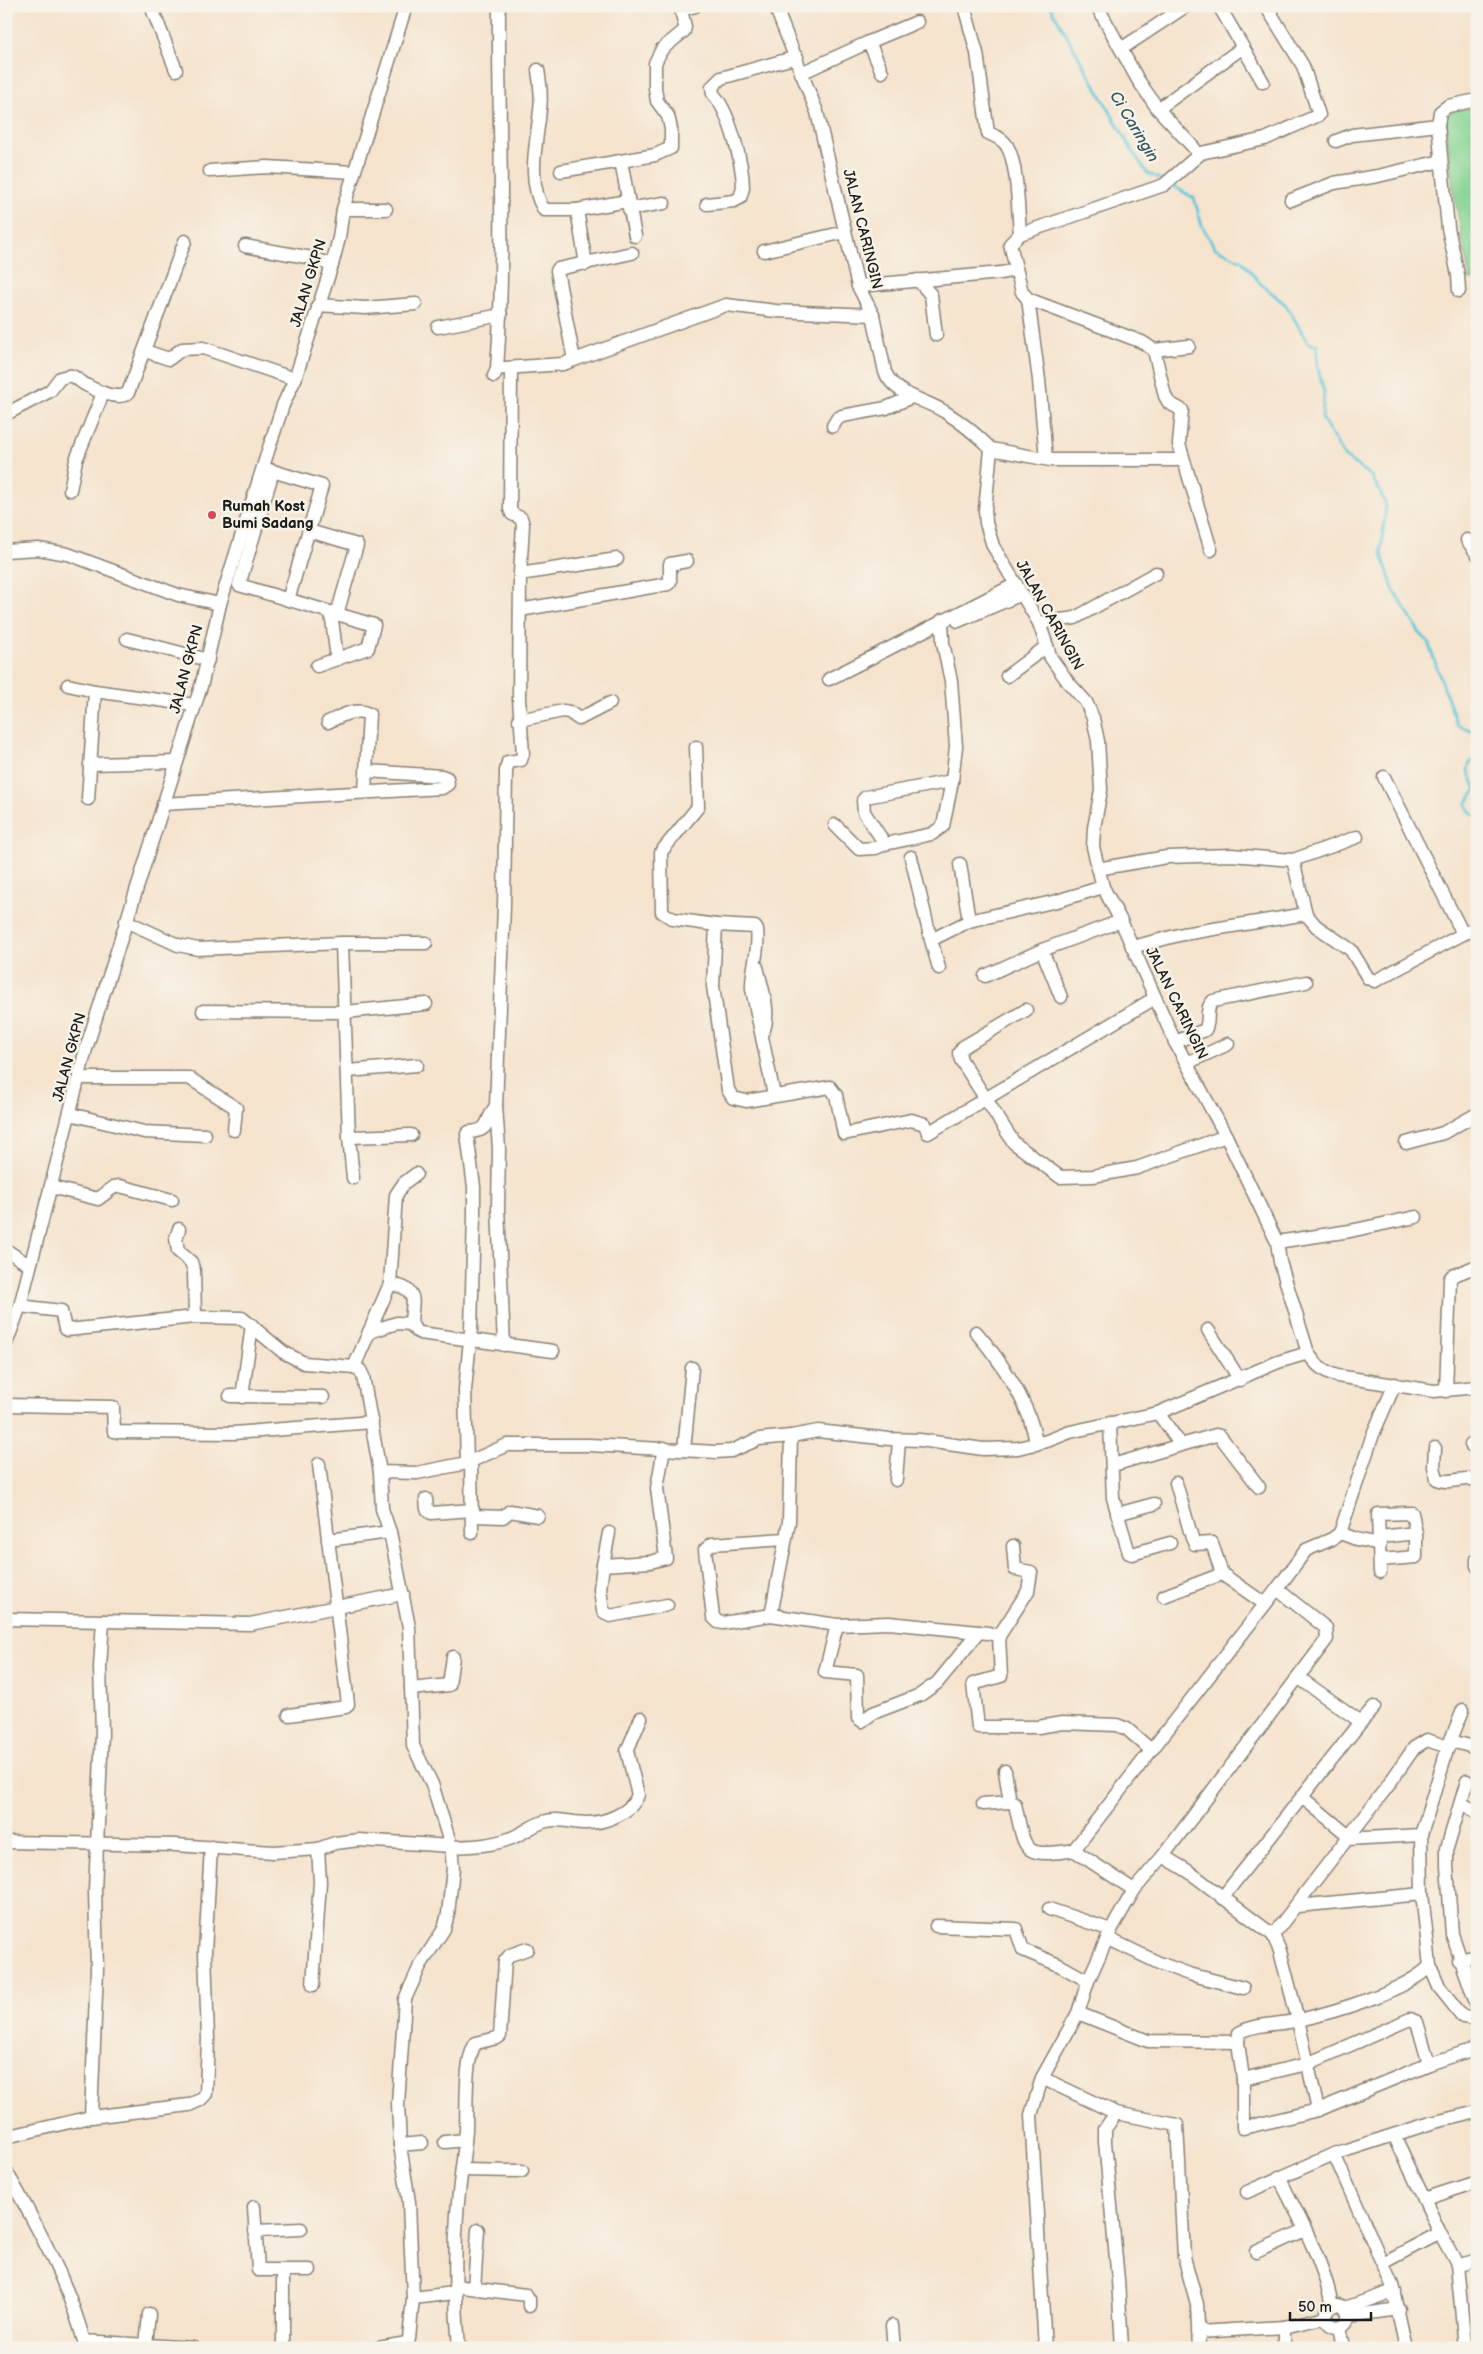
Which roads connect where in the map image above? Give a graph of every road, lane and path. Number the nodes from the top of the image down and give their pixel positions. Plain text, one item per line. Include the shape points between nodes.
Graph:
1 (151, 6) edge
2 (406, 6) edge
3 (499, 6) edge
4 (695, 6) edge
5 (775, 6) edge
6 (964, 6) edge
7 (1097, 6) edge
8 (1186, 6) edge
9 (1219, 6) edge
10 (1266, 6) edge
11 (917, 22) dead end
12 (870, 42) junction
13 (1242, 48) junction
14 (1121, 49) junction
15 (797, 58) junction
16 (176, 70) dead end
17 (538, 70) dead end
18 (801, 72) junction
19 (882, 72) dead end
20 (1263, 82) dead end
21 (1477, 100) edge
22 (1158, 109) junction
23 (1438, 125) junction
24 (1336, 141) dead end
25 (1194, 148) dead end
26 (621, 161) junction
27 (1441, 161) junction
28 (210, 171) dead end
29 (561, 171) dead end
30 (354, 172) junction
31 (1291, 200) dead end
32 (664, 203) dead end
33 (707, 204) dead end
34 (628, 205) junction
35 (343, 209) junction
36 (386, 209) dead end
37 (577, 210) junction
38 (845, 232) junction
39 (1020, 234) junction
40 (635, 236) dead end
41 (184, 241) dead end
42 (244, 246) dead end
43 (764, 251) dead end
44 (632, 253) dead end
45 (586, 264) junction
46 (332, 265) junction
47 (1015, 270) junction
48 (918, 280) junction
49 (858, 286) junction
50 (1459, 291) dead end
51 (1028, 299) junction
52 (416, 304) dead end
53 (318, 305) junction
54 (873, 314) junction
55 (501, 315) junction
56 (438, 326) dead end
57 (936, 336) dead end
58 (1188, 346) dead end
59 (1154, 350) junction
60 (145, 352) junction
61 (574, 360) junction
62 (511, 368) junction
63 (295, 379) junction
64 (103, 393) junction
65 (912, 397) junction
66 (6, 414) edge
67 (833, 426) dead end
68 (991, 449) junction
69 (1046, 459) junction
70 (1183, 460) junction
71 (268, 470) junction
72 (70, 490) dead end
73 (309, 531) junction
74 (1466, 540) dead end
75 (1211, 550) dead end
76 (6, 551) edge
77 (1477, 554) edge
78 (617, 559) dead end
79 (687, 561) dead end
80 (1156, 573) dead end
81 (523, 574) junction
82 (1019, 589) junction
83 (288, 600) junction
84 (220, 604) junction
85 (522, 609) junction
86 (334, 613) junction
87 (1039, 623) junction
88 (940, 624) junction
89 (126, 639) dead end
90 (1048, 646) junction
91 (337, 659) junction
92 (208, 660) junction
93 (317, 666) dead end
94 (1007, 676) dead end
95 (829, 679) dead end
96 (68, 685) dead end
97 (95, 691) junction
98 (610, 703) dead end
99 (194, 705) junction
100 (519, 720) junction
101 (328, 722) dead end
102 (696, 747) dead end
103 (176, 762) junction
104 (90, 764) junction
105 (367, 771) junction
106 (1384, 777) dead end
107 (952, 781) junction
108 (365, 792) junction
109 (88, 799) dead end
110 (163, 804) junction
111 (835, 825) dead end
112 (1356, 838) dead end
113 (885, 844) junction
114 (911, 857) dead end
115 (1293, 860) junction
116 (960, 864) dead end
117 (1097, 869) junction
118 (1103, 887) junction
119 (1306, 914) junction
120 (126, 921) junction
121 (969, 921) junction
122 (1122, 922) junction
123 (716, 925) junction
124 (1477, 928) edge
125 (1463, 934) junction
126 (931, 940) junction
127 (342, 943) junction
128 (426, 943) dead end
129 (1132, 947) junction
130 (1042, 950) junction
131 (939, 968) dead end
132 (985, 976) dead end
133 (1306, 982) dead end
134 (1061, 997) dead end
135 (1154, 998) junction
136 (426, 1004) dead end
137 (1026, 1010) dead end
138 (202, 1011) dead end
139 (345, 1012) junction
140 (1174, 1042) junction
141 (1228, 1044) dead end
142 (1187, 1063) junction
143 (417, 1065) dead end
144 (348, 1071) junction
145 (79, 1078) junction
146 (774, 1095) junction
147 (985, 1098) junction
148 (496, 1106) junction
149 (70, 1114) junction
150 (1477, 1114) edge
151 (234, 1130) dead end
152 (205, 1135) dead end
153 (411, 1135) dead end
154 (349, 1136) junction
155 (1226, 1136) junction
156 (1406, 1143) dead end
157 (416, 1174) dead end
158 (353, 1178) dead end
159 (51, 1187) junction
160 (172, 1200) dead end
161 (1416, 1217) dead end
162 (179, 1228) dead end
163 (1277, 1242) junction
164 (6, 1250) edge
165 (29, 1265) junction
166 (1477, 1266) edge
167 (390, 1284) junction
168 (20, 1306) junction
169 (195, 1317) junction
170 (411, 1324) junction
171 (252, 1325) junction
172 (1208, 1330) dead end
173 (369, 1332) junction
174 (976, 1332) dead end
175 (469, 1341) junction
176 (6, 1344) edge
177 (504, 1345) junction
178 (552, 1351) dead end
179 (1308, 1353) junction
180 (354, 1367) junction
181 (692, 1368) dead end
182 (1240, 1380) junction
183 (1395, 1384) junction
184 (1477, 1387) edge
185 (1446, 1391) junction
186 (323, 1397) dead end
187 (6, 1405) edge
188 (1158, 1413) junction
189 (372, 1422) junction
190 (1110, 1424) junction
191 (791, 1436) junction
192 (899, 1440) junction
193 (1036, 1444) junction
194 (1181, 1446) junction
195 (664, 1448) junction
196 (1435, 1448) dead end
197 (684, 1450) junction
198 (469, 1462) junction
199 (320, 1464) dead end
200 (1113, 1465) junction
201 (380, 1472) junction
202 (896, 1480) dead end
203 (1477, 1480) edge
204 (1176, 1484) dead end
205 (1259, 1487) dead end
206 (426, 1499) dead end
207 (1154, 1504) dead end
208 (473, 1513) junction
209 (1117, 1514) junction
210 (538, 1516) dead end
211 (390, 1532) junction
212 (472, 1533) dead end
213 (609, 1533) dead end
214 (1340, 1533) junction
215 (1416, 1533) junction
216 (785, 1539) junction
217 (328, 1540) junction
218 (1380, 1541) junction
219 (1170, 1543) dead end
220 (1013, 1546) dead end
221 (1477, 1559) edge
222 (603, 1566) junction
223 (1477, 1566) edge
224 (1222, 1574) junction
225 (1277, 1589) junction
226 (403, 1594) junction
227 (1164, 1596) dead end
228 (1265, 1604) junction
229 (667, 1605) dead end
230 (336, 1606) junction
231 (771, 1616) junction
232 (6, 1619) edge
233 (103, 1620) junction
234 (837, 1625) junction
235 (979, 1632) junction
236 (999, 1636) junction
237 (453, 1657) dead end
238 (1299, 1678) junction
239 (411, 1689) junction
240 (1374, 1707) dead end
241 (1463, 1710) dead end
242 (289, 1715) dead end
243 (641, 1718) dead end
244 (1361, 1722) junction
245 (1449, 1744) junction
246 (1477, 1748) edge
247 (1151, 1750) junction
248 (1005, 1771) dead end
249 (1467, 1782) dead end
250 (1302, 1797) junction
251 (1010, 1802) junction
252 (1461, 1803) junction
253 (983, 1804) dead end
254 (1477, 1812) edge
255 (1421, 1835) junction
256 (1348, 1838) junction
257 (6, 1842) edge
258 (98, 1842) junction
259 (451, 1846) junction
260 (211, 1847) junction
261 (318, 1849) junction
262 (1077, 1850) junction
263 (1163, 1856) junction
264 (1134, 1890) junction
265 (1422, 1894) junction
266 (1222, 1898) junction
267 (1297, 1906) junction
268 (1049, 1909) dead end
269 (936, 1926) dead end
270 (1110, 1934) junction
271 (1273, 1935) junction
272 (527, 1949) dead end
273 (1477, 1956) edge
274 (1459, 1960) junction
275 (1430, 1966) junction
276 (1088, 1982) junction
277 (313, 1985) dead end
278 (1243, 1988) dead end
279 (1477, 2006) edge
280 (1078, 2013) junction
281 (1477, 2019) edge
282 (1298, 2020) junction
283 (1238, 2042) junction
284 (1477, 2048) edge
285 (1307, 2064) junction
286 (1428, 2064) junction
287 (1042, 2078) junction
288 (1243, 2079) junction
289 (1318, 2110) junction
290 (1477, 2112) edge
291 (1116, 2113) junction
292 (91, 2116) junction
293 (1394, 2135) junction
294 (6, 2137) edge
295 (465, 2140) junction
296 (445, 2142) dead end
297 (422, 2143) dead end
298 (400, 2145) junction
299 (1334, 2154) junction
300 (462, 2170) junction
301 (6, 2171) edge
302 (522, 2171) dead end
303 (1279, 2177) junction
304 (1477, 2182) edge
305 (1247, 2192) dead end
306 (1424, 2198) junction
307 (254, 2208) dead end
308 (301, 2229) dead end
309 (478, 2230) dead end
310 (1305, 2230) junction
311 (255, 2231) junction
312 (1440, 2233) junction
313 (1256, 2252) dead end
314 (1477, 2260) edge
315 (1383, 2263) junction
316 (1457, 2264) junction
317 (283, 2270) junction
318 (310, 2270) dead end
319 (474, 2288) junction
320 (455, 2290) junction
321 (1394, 2291) junction
322 (413, 2298) junction
323 (529, 2306) dead end
324 (1399, 2309) junction
325 (150, 2314) dead end
326 (1338, 2315) junction
327 (892, 2326) dead end
328 (1281, 2328) junction
329 (1198, 2332) junction
330 (85, 2344) edge
331 (146, 2344) junction
332 (193, 2348) edge
333 (283, 2348) edge
334 (378, 2348) edge
335 (459, 2348) edge
336 (894, 2348) edge
337 (1045, 2348) edge
338 (1122, 2348) edge
339 (1199, 2348) edge
340 (1279, 2348) edge
341 (1284, 2348) edge
342 (1344, 2348) edge
343 (1406, 2348) edge
344 (1465, 2348) edge

1 - 16 street
2 - 30 street, JALAN GKPN
3 - 55 street via 503,217
4 - 26 street via 681,10 686,27 684,31 662,49 654,63 655,88 658,101 668,116 671,148 655,155
5 - 15 street, JALAN CARINGIN
6 - 39 street via 977,53 988,133 1007,145 1011,158 1017,187
7 - 14 street
8 - 14 street
9 - 13 street
10 - 39 street via 1303,66 1319,115 1265,139 1201,153 1167,182
11 - 12 street
12 - 18 street
12 - 19 street
13 - 20 street
13 - 22 street
14 - 22 street
15 - 18 street, JALAN CARINGIN
15 - 33 street via 721,78 712,87 712,94 720,100 730,124 743,188 740,198 734,201
17 - 37 street via 540,111 534,151 540,204 544,210
18 - 38 street, JALAN CARINGIN via 817,112
21 - 23 street via 1448,106 1440,112
22 - 25 street
23 - 24 street via 1359,134
23 - 27 street
26 - 29 street
26 - 34 street
27 - 31 street via 1334,183
27 - 50 street
28 - 30 street via 267,167
30 - 35 street, JALAN GKPN
32 - 34 street
34 - 37 street
34 - 40 street
35 - 36 street
35 - 46 street, JALAN GKPN
37 - 45 street
38 - 43 street
38 - 49 street, JALAN CARINGIN
39 - 47 street via 1010,243
41 - 60 street
42 - 46 street via 312,258
44 - 45 street
45 - 61 street via 556,271
46 - 53 street, JALAN GKPN
47 - 48 street
47 - 51 street via 1022,292
48 - 49 street
48 - 57 street via 931,295
49 - 54 street, JALAN CARINGIN
51 - 59 street via 1142,342
51 - 69 street
52 - 53 street via 365,308
53 - 63 street, JALAN GKPN
54 - 61 street via 776,311 726,305
54 - 65 street, JALAN CARINGIN via 888,380
55 - 56 street
55 - 62 street via 496,373
58 - 59 street
59 - 70 street via 1164,396 1182,410 1179,444
60 - 63 street via 169,359 182,349 203,348
60 - 64 street via 128,393 120,396
61 - 62 street via 563,364
62 - 81 street via 510,509 522,520
63 - 71 street, JALAN GKPN via 284,406
64 - 66 street via 73,377 64,377 50,391
64 - 72 street via 76,460
65 - 67 street via 886,408 842,416
65 - 68 street, JALAN CARINGIN via 943,410
68 - 69 street
68 - 82 street, JALAN CARINGIN via 986,523 993,546
69 - 70 street
70 - 75 street
71 - 73 street via 322,486
71 - 83 street via 239,585
71 - 84 street, JALAN GKPN
73 - 83 street
73 - 86 street via 357,545
74 - 77 street
76 - 84 street via 38,549 68,554 178,595
78 - 81 street
79 - 85 street via 670,564 668,584
80 - 87 street via 1075,618
81 - 85 street
82 - 87 street, JALAN CARINGIN
82 - 88 street
83 - 86 street
84 - 92 street, JALAN GKPN
85 - 100 street
86 - 91 street
86 - 91 street via 374,625 368,648
87 - 90 street, JALAN CARINGIN
88 - 95 street
88 - 107 street via 951,681 956,746
89 - 92 street
90 - 94 street
90 - 117 street, JALAN CARINGIN via 1051,658 1086,702 1093,718 1098,741 1100,790 1093,847
91 - 93 street
92 - 99 street, JALAN GKPN
96 - 97 street
97 - 99 street
97 - 104 street
98 - 100 street via 579,719 564,711
99 - 103 street, JALAN GKPN
100 - 148 street via 522,759 508,762 506,771
101 - 105 street via 354,711 362,710 369,714
102 - 123 street via 698,807 661,852 662,912 673,919
103 - 104 street
103 - 110 street, JALAN GKPN
104 - 109 street
105 - 108 street
105 - 108 street via 442,776 447,778 448,784 442,788
106 - 125 street
107 - 113 street via 943,826 932,834
107 - 113 street via 866,797 863,800 864,812
108 - 110 street
110 - 120 street, JALAN GKPN
111 - 113 street via 859,848 876,848
112 - 115 street
114 - 126 street
115 - 117 street via 1231,855 1167,857
115 - 119 street
116 - 121 street
117 - 118 street, JALAN CARINGIN
118 - 121 street
118 - 122 street, JALAN CARINGIN
119 - 125 street via 1316,926 1351,950 1368,978 1375,981
119 - 129 street via 1183,934
120 - 127 street via 178,946 198,949
120 - 145 street, JALAN GKPN
121 - 126 street
122 - 129 street, JALAN CARINGIN
122 - 130 street
123 - 146 street via 754,927 758,932 752,989
123 - 146 street via 713,986 728,1090 739,1101
124 - 125 street
126 - 131 street
127 - 128 street
127 - 139 street
129 - 135 street, JALAN CARINGIN
130 - 132 street
130 - 134 street
133 - 140 street via 1213,1001 1205,1030
135 - 140 street, JALAN CARINGIN
135 - 147 street
136 - 139 street
137 - 147 street via 963,1047 959,1053
138 - 139 street
139 - 144 street
140 - 142 street, JALAN CARINGIN
141 - 142 street
142 - 155 street, JALAN CARINGIN
143 - 144 street
144 - 154 street
145 - 149 street, JALAN GKPN
145 - 151 street via 189,1078 236,1108
146 - 147 street via 830,1087 836,1095 844,1134 911,1120 925,1124 928,1133
147 - 155 street via 1014,1143 1060,1177 1093,1176 1137,1168
148 - 175 street via 485,1128 467,1134 474,1198
148 - 177 street
149 - 152 street via 144,1132
149 - 159 street, JALAN GKPN
150 - 156 street via 1444,1133
153 - 154 street
154 - 158 street
155 - 163 street, JALAN CARINGIN
157 - 167 street via 396,1195
159 - 160 street via 98,1199 120,1186
159 - 165 street, JALAN GKPN
161 - 163 street
162 - 169 street via 176,1238 178,1251 191,1262 194,1271
163 - 179 street, JALAN CARINGIN
164 - 165 street
165 - 168 street, JALAN GKPN
166 - 185 street via 1450,1279
167 - 170 street via 407,1289 410,1294 413,1301
167 - 173 street
168 - 169 street via 61,1311 67,1330
168 - 176 street, JALAN GKPN
169 - 171 street via 242,1318
170 - 173 street via 397,1323
170 - 175 street via 420,1333
171 - 180 street via 282,1352 304,1363
171 - 186 street via 236,1397
172 - 182 street
173 - 180 street
174 - 193 street via 1002,1364 1027,1413
175 - 177 street
175 - 198 street via 464,1422
177 - 178 street
179 - 182 street via 1278,1362
179 - 183 street, JALAN CARINGIN via 1315,1364 1337,1376
180 - 189 street via 362,1376
181 - 197 street
182 - 188 street
183 - 185 street, JALAN CARINGIN
183 - 214 street via 1373,1434
184 - 185 street, JALAN CARINGIN
187 - 189 street via 114,1407 114,1431 117,1432 234,1433
188 - 190 street
188 - 194 street
189 - 201 street
190 - 193 street via 1070,1432
190 - 200 street
191 - 192 street via 818,1431
191 - 197 street via 759,1439 730,1450
191 - 216 street via 789,1522
192 - 193 street via 984,1449
192 - 202 street
194 - 200 street
194 - 205 street via 1220,1436
195 - 197 street
195 - 198 street via 507,1445
195 - 222 street via 656,1488 666,1558
196 - 203 street via 1435,1474 1438,1479
198 - 201 street via 417,1473
198 - 208 street
199 - 217 street
200 - 209 street via 1113,1498
201 - 211 street via 382,1509
204 - 224 street via 1195,1544 1212,1543
206 - 208 street via 427,1509 431,1512
207 - 209 street
208 - 210 street via 503,1517 510,1510
208 - 212 street
209 - 219 street via 1132,1554
211 - 217 street
211 - 226 street
213 - 222 street
214 - 218 street via 1356,1539
214 - 225 street via 1306,1550
215 - 218 street
215 - 218 street via 1411,1512 1379,1514
215 - 218 street via 1417,1563 1380,1566
216 - 231 street
216 - 231 street via 712,1544 706,1550 715,1620 723,1623
217 - 230 street
220 - 236 street via 1015,1569 1031,1574 1028,1591
221 - 223 street
222 - 229 street via 600,1590 605,1614 610,1616
224 - 227 street
224 - 228 street
225 - 228 street
225 - 238 street via 1328,1633 1322,1647
226 - 230 street
226 - 239 street via 410,1627
228 - 247 street
230 - 233 street via 250,1624
230 - 242 street via 348,1704 346,1707
231 - 234 street
232 - 233 street
233 - 258 street
234 - 235 street via 889,1623
234 - 235 street via 825,1672 857,1675 858,1718 862,1721 873,1712 920,1695 937,1683
235 - 236 street
236 - 247 street via 1001,1676 973,1684 980,1728 1038,1727 1062,1723 1117,1725 1127,1729
237 - 239 street via 449,1685
238 - 244 street
238 - 263 street
239 - 259 street via 413,1746 432,1784
240 - 244 street
241 - 245 street
243 - 259 street via 627,1751 638,1795 618,1816 586,1823 562,1819 544,1822 494,1843
244 - 250 street
245 - 246 street
245 - 255 street
245 - 256 street via 1427,1740 1414,1748
247 - 262 street via 1077,1843
248 - 251 street
249 - 252 street
250 - 256 street
250 - 266 street
251 - 253 street
251 - 262 street via 1015,1804 1025,1846 1034,1852 1048,1854
252 - 254 street
252 - 274 street via 1447,1848 1446,1866 1452,1934
255 - 256 street
255 - 265 street
256 - 267 street
257 - 258 street
258 - 260 street
258 - 292 street via 95,1890 97,1989
259 - 261 street via 359,1840
259 - 298 street via 453,1868 444,1929 420,1966 405,1998 398,2104
260 - 261 street via 273,1852
260 - 292 street via 205,1952 206,2094 189,2105
261 - 277 street via 320,1882
262 - 264 street
263 - 264 street
263 - 266 street
264 - 270 street
265 - 267 street
265 - 275 street
266 - 271 street
267 - 271 street
268 - 270 street
269 - 276 street via 1016,1929 1023,1950
270 - 276 street
270 - 278 street via 1159,1963
271 - 282 street
272 - 295 street via 510,1955 505,1961 500,2036 476,2043 472,2051
273 - 274 street
274 - 279 street
275 - 281 street via 1439,1987 1458,2012 1463,2017
275 - 282 street via 1410,1982
276 - 280 street
280 - 283 street via 1148,2041
280 - 287 street
282 - 283 street via 1245,2029 1239,2033
282 - 285 street
283 - 288 street
284 - 286 street
285 - 286 street via 1410,2019 1417,2022
285 - 288 street
285 - 289 street
286 - 289 street
287 - 291 street
287 - 337 street via 1031,2115
288 - 289 street via 1243,2128
290 - 293 street
291 - 329 street via 1177,2125 1184,2257 1197,2304
291 - 338 street via 1105,2129 1105,2142
292 - 294 street
293 - 299 street
293 - 306 street
295 - 296 street
295 - 300 street
297 - 298 street
298 - 322 street via 409,2202
299 - 303 street
299 - 315 street
300 - 302 street
300 - 320 street
301 - 330 street via 50,2250 75,2308
303 - 305 street
303 - 310 street
304 - 306 street
306 - 312 street
307 - 311 street
308 - 311 street
309 - 319 street
310 - 313 street
310 - 326 street
311 - 317 street via 258,2270
312 - 315 street
312 - 316 street
314 - 316 street
315 - 321 street
316 - 344 street
317 - 318 street
317 - 333 street
319 - 320 street
319 - 323 street via 526,2295 530,2299
320 - 322 street
320 - 335 street
321 - 324 street
321 - 326 street
322 - 334 street via 407,2343
324 - 326 street
324 - 343 street
325 - 331 street
326 - 328 street
326 - 342 street
327 - 336 street
328 - 329 street
328 - 340 street
328 - 341 street
329 - 339 street
330 - 331 street
331 - 332 street

